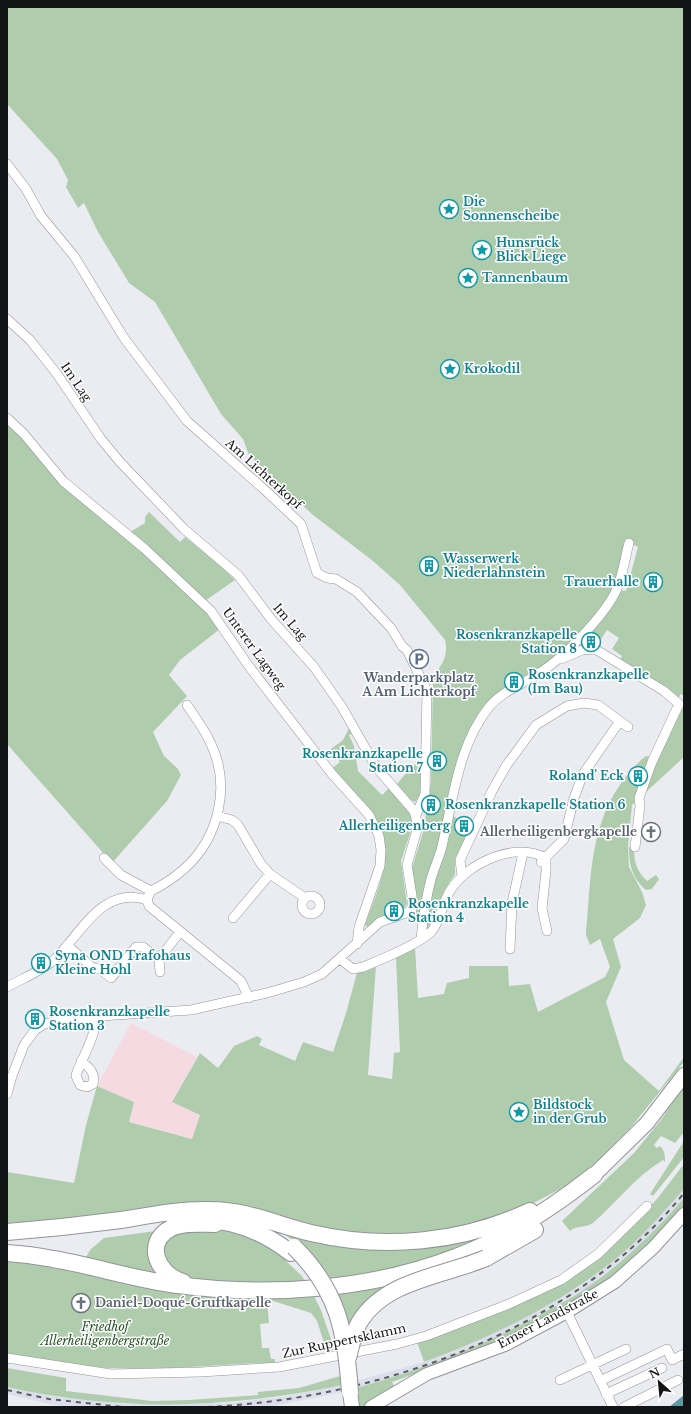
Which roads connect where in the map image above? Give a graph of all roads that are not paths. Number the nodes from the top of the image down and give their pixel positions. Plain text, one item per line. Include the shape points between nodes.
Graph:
1 (9, 166) edge
2 (7, 176) edge
3 (7, 319) edge
4 (7, 418) edge
5 (629, 543) dead end
6 (556, 662) junction
7 (187, 705) dead end
8 (620, 721) junction
9 (628, 727) dead end
10 (416, 815) junction
11 (218, 816) junction
12 (635, 847) dead end
13 (523, 853) junction
14 (104, 858) dead end
15 (543, 860) junction
16 (270, 874) junction
17 (462, 876) junction
18 (151, 891) junction
19 (305, 898) dead end
20 (146, 900) junction
21 (233, 918) dead end
22 (547, 931) dead end
23 (180, 932) junction
24 (421, 939) junction
25 (357, 944) junction
26 (67, 945) junction
27 (510, 949) dead end
28 (159, 959) junction
29 (340, 959) junction
30 (160, 972) dead end
31 (7, 986) edge
32 (249, 998) junction
33 (96, 1016) junction
34 (81, 1061) dead end
35 (684, 1075) edge
36 (7, 1094) edge
37 (594, 1175) junction
38 (646, 1206) dead end
39 (184, 1211) junction
40 (684, 1214) edge
41 (239, 1225) junction
42 (7, 1232) edge
43 (38, 1234) junction
44 (7, 1240) edge
45 (292, 1250) junction
46 (7, 1252) edge
47 (200, 1286) junction
48 (567, 1312) junction
49 (626, 1349) dead end
50 (684, 1354) edge
51 (7, 1358) edge
52 (348, 1358) junction
53 (593, 1365) junction
54 (662, 1368) dead end
55 (560, 1380) dead end
56 (678, 1380) dead end
57 (600, 1381) junction
58 (606, 1394) junction
59 (351, 1400) edge
60 (371, 1407) edge
61 (613, 1407) edge
62 (624, 1407) edge

1 - 2 street
1 - 10 street, Am Lichterkopf via 41,216 74,256 124,338 187,421 301,524 317,573 326,578 336,579 357,592 408,650 427,690 425,794
3 - 10 street, Im Lag via 57,374 101,439 120,462 184,529 238,575 271,619 314,667 342,707 376,767 410,804
4 - 25 street, Unterer Lagweg via 24,434 62,481 146,549 211,611 248,665 337,780 369,815 379,836 380,866 359,927
5 - 6 street via 615,593
6 - 12 street via 582,650 595,649 664,691 679,704 652,762 639,798
6 - 24 street via 500,696 483,715 472,733 448,812 441,851 431,879
7 - 11 street via 211,742 218,765 221,792
8 - 9 street
8 - 15 street via 583,774 564,839
8 - 17 street via 598,706 578,703 561,709 536,725 509,761 492,791 460,860
10 - 25 street via 418,828 407,865 412,909 406,914 380,922
11 - 16 street via 232,820 238,825 261,864
11 - 18 street via 200,851 185,869 172,880
13 - 15 street via 538,854
13 - 17 street via 490,858
13 - 27 street via 512,903
14 - 18 street via 121,875
15 - 22 street via 546,871 542,908
16 - 19 street
16 - 21 street
17 - 24 street via 449,892 431,931
18 - 20 street
20 - 23 street via 155,912
20 - 26 street via 130,896 115,900 91,916
23 - 28 street
23 - 32 street via 241,981
24 - 29 street via 363,967 353,968
25 - 29 street
26 - 28 street via 93,968 100,969 110,978 137,946 143,947
26 - 31 street via 49,963
28 - 30 street
29 - 32 street via 322,974 304,982
32 - 33 street via 191,1010
33 - 34 street via 94,1031
33 - 36 street via 51,1021 35,1030 24,1045
35 - 37 main road via 653,1116
37 - 39 highway via 537,1207 503,1222 468,1233 415,1241 345,1239 310,1233 233,1211
37 - 47 highway via 569,1195 515,1230 456,1257 425,1267 330,1286 265,1291
37 - 52 highway, bridge via 557,1213 536,1230 486,1258 401,1288 383,1298 365,1314 359,1324
38 - 51 street, Zur Ruppertsklamm via 598,1254 561,1280 509,1304 426,1336 397,1344 279,1367 208,1372 111,1374
39 - 43 highway
39 - 45 highway via 240,1219 269,1231
40 - 48 street, Emser Landstraße via 615,1282
41 - 43 highway via 209,1220 182,1220
41 - 45 highway
41 - 47 highway via 179,1225 170,1229 159,1240 156,1254 162,1268 174,1279
42 - 43 highway
43 - 44 highway
45 - 52 highway, bridge via 313,1267 330,1294 341,1323
45 - 59 highway, bridge via 327,1303
46 - 47 highway via 177,1285
48 - 53 street
48 - 60 street, Emser Landstraße via 505,1344 427,1374
49 - 53 street
50 - 57 street via 672,1360 667,1349
52 - 59 highway, bridge
53 - 55 street
53 - 57 street
54 - 58 street
56 - 62 street
57 - 58 street
58 - 61 street

